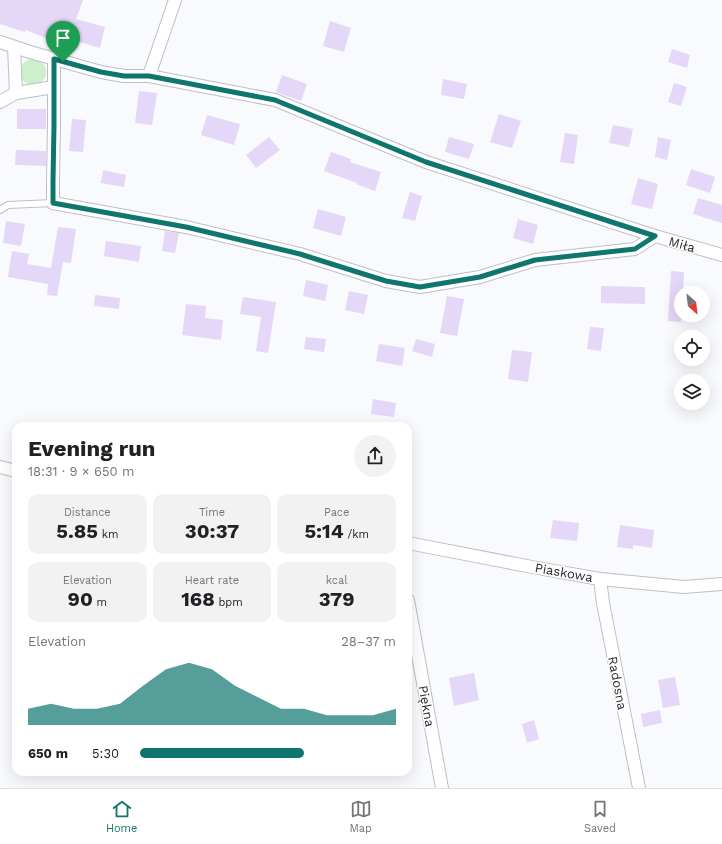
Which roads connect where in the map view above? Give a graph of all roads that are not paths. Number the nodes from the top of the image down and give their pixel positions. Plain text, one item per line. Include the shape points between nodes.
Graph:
1 (175, 0) edge
2 (0, 42) edge
3 (14, 47) junction
4 (54, 59) junction
5 (149, 76) junction
6 (54, 87) junction
7 (16, 93) junction
8 (0, 102) edge
9 (53, 203) junction
10 (0, 210) edge
11 (655, 236) junction
12 (722, 255) edge
13 (0, 467) edge
14 (12, 470) edge
15 (412, 544) edge
16 (600, 579) junction
17 (722, 584) edge
18 (412, 622) edge
19 (442, 788) edge
20 (639, 788) edge

1 - 5 street
2 - 3 street, Miła
3 - 4 street, Miła
3 - 7 street
4 - 5 street, Miła via 101,72 124,76
4 - 6 street
5 - 11 street, Miła via 275,100 426,162
6 - 7 street
6 - 9 street
7 - 8 street
9 - 10 lane via 8,205
9 - 11 street via 186,227 300,254 386,281 420,287 480,277 535,260 635,249
11 - 12 street, Miła
13 - 14 street
15 - 16 street, Piaskowa
16 - 17 street, Piaskowa via 684,586
16 - 20 street, Radosna
18 - 19 street, Piękna

